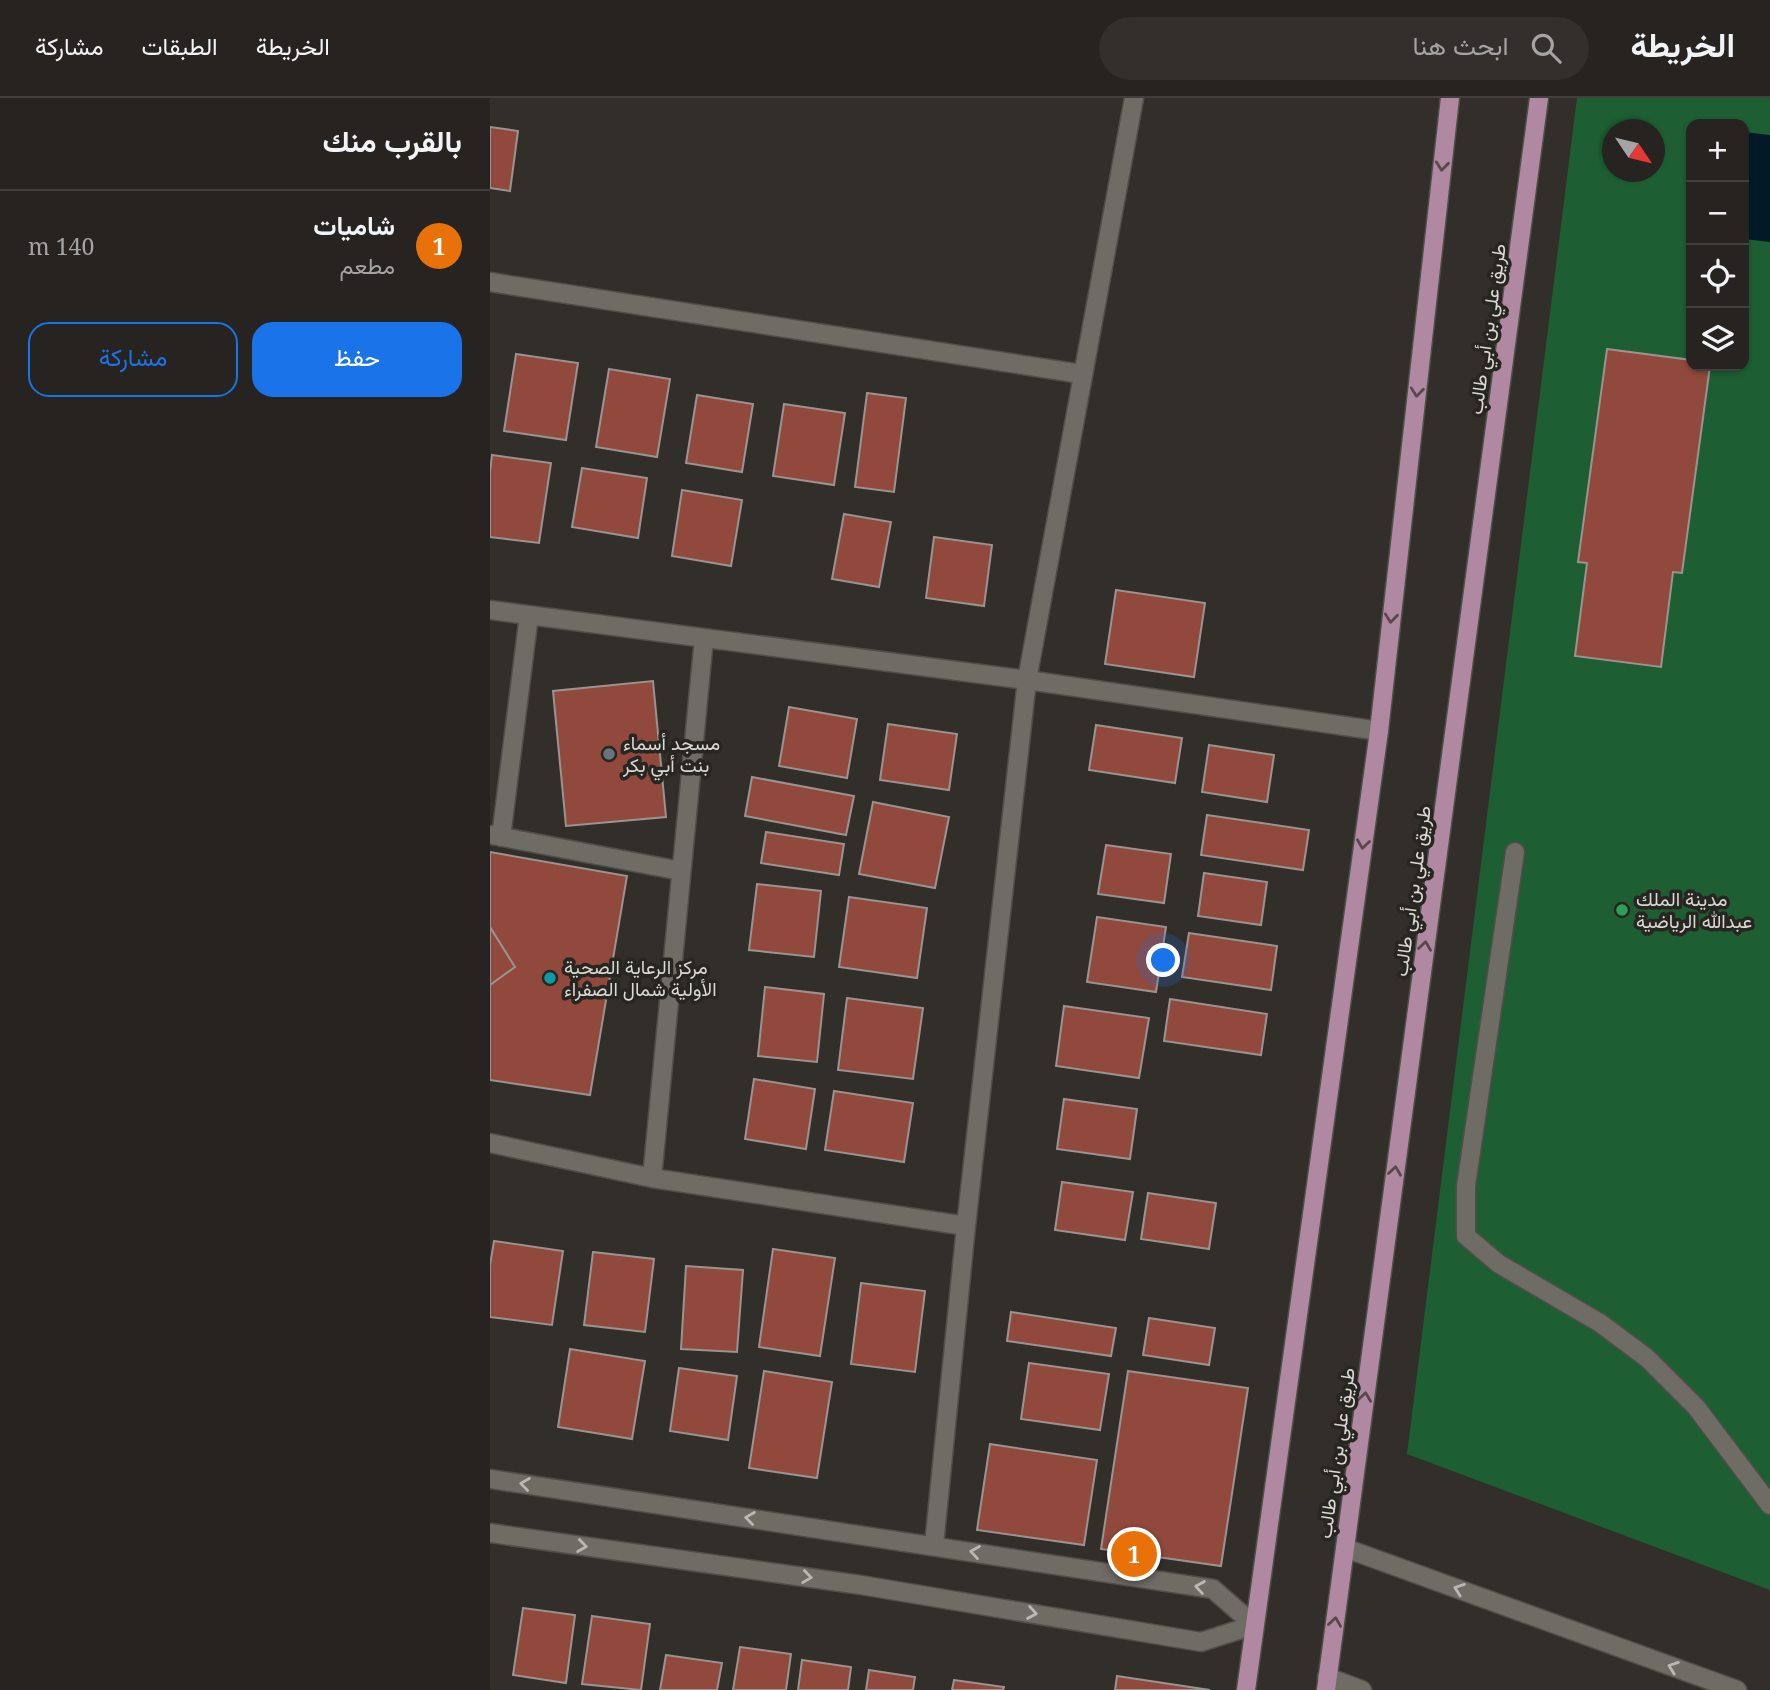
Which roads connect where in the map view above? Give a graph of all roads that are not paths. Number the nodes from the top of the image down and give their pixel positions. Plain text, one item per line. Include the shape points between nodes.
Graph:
1 (1134, 98) edge
2 (1450, 98) edge
3 (1539, 98) edge
4 (490, 282) edge
5 (1082, 374) junction
6 (490, 610) edge
7 (529, 615) junction
8 (704, 638) junction
9 (1027, 680) junction
10 (1379, 731) junction
11 (495, 836) edge
12 (1515, 852) dead end
13 (681, 871) junction
14 (490, 1143) edge
15 (652, 1178) junction
16 (966, 1226) junction
17 (490, 1479) edge
18 (1770, 1505) edge
19 (490, 1533) edge
20 (934, 1545) junction
21 (1345, 1548) junction
22 (1254, 1625) junction
23 (1327, 1684) edge
24 (1246, 1690) edge
25 (1362, 1690) edge
26 (1737, 1690) edge

1 - 5 street
2 -> 10 main road
21 -> 3 main road, طريق علي بن أبي طالب
4 - 5 street
5 - 9 street
6 - 7 street
7 - 8 street
7 - 11 street
8 - 9 street
8 - 13 street
9 - 10 street
9 - 16 street
10 -> 22 main road
11 - 13 street
12 - 18 street via 1466,1186 1466,1236 1499,1264 1600,1323 1647,1358 1696,1407
13 - 15 street
14 - 15 street
15 - 16 street
16 - 20 street
20 -> 17 street
19 -> 22 street via 861,1585 1201,1642
22 -> 20 street via 1213,1589
23 -> 21 main road, طريق علي بن أبي طالب
26 -> 21 street
22 - 24 main road
23 - 25 street

